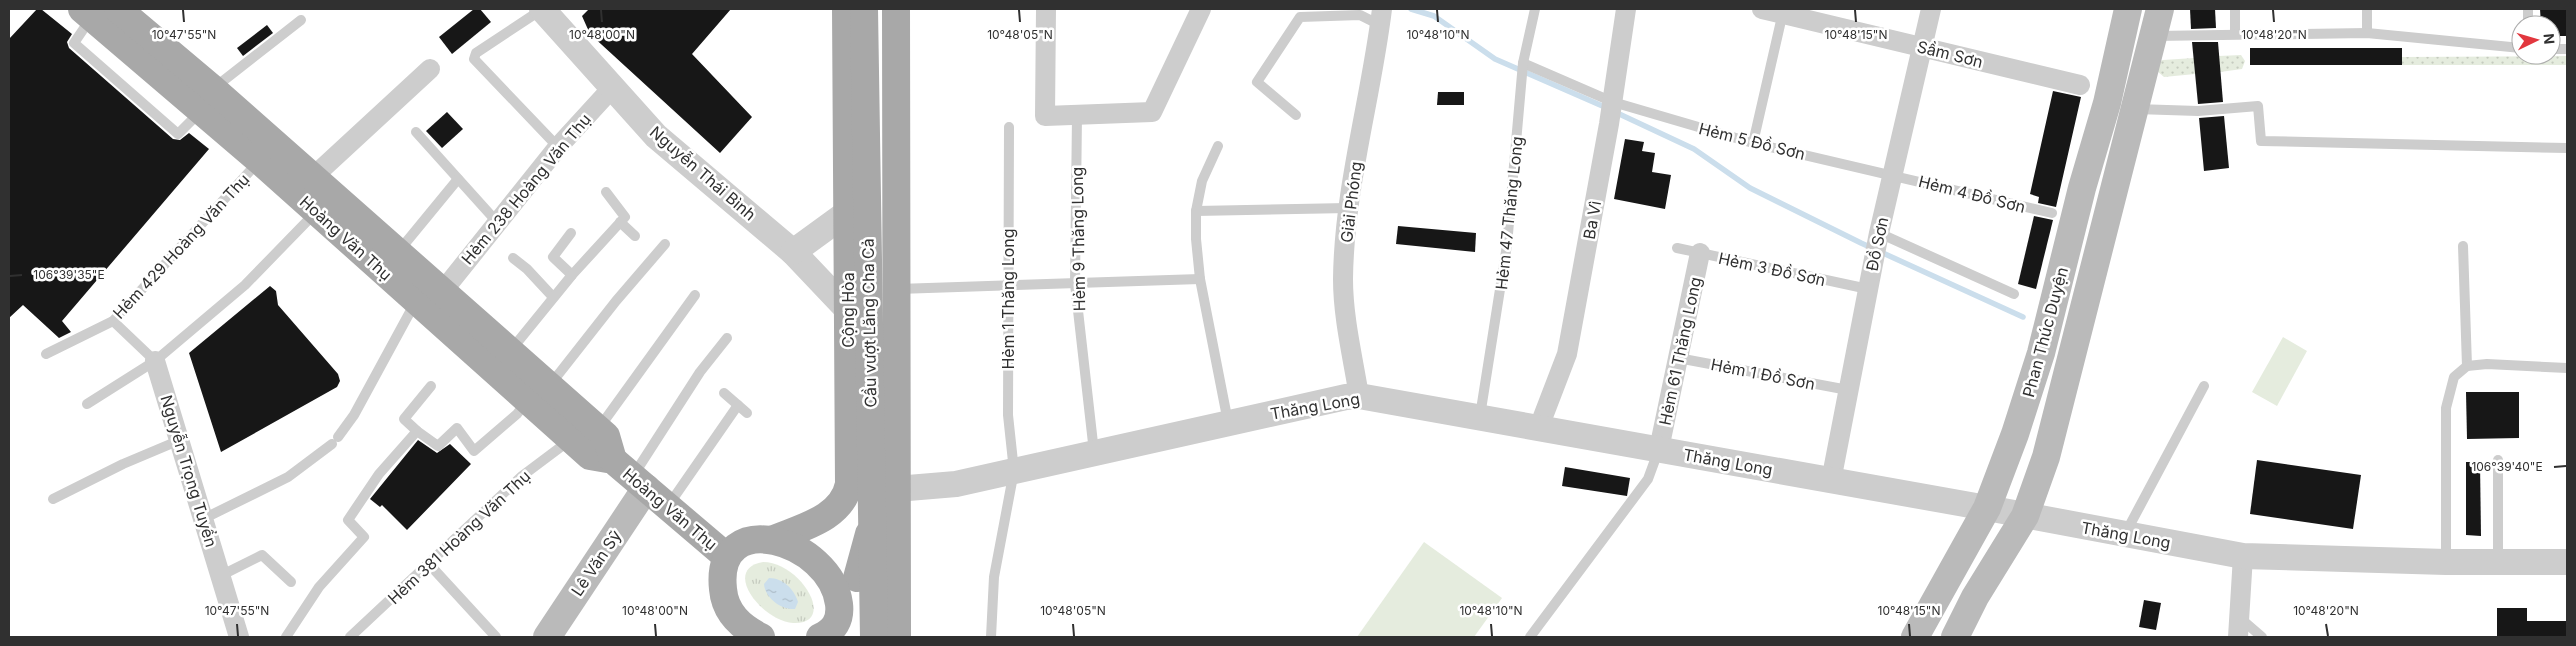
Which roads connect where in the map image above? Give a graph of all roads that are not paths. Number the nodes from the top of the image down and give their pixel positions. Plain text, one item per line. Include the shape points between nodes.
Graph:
1 (118, 9) edge
2 (542, 9) edge
3 (846, 9) edge
4 (864, 9) edge
5 (896, 9) edge
6 (1046, 9) edge
7 (1201, 9) edge
8 (1535, 9) edge
9 (1626, 9) edge
10 (1762, 9) edge
11 (1931, 9) edge
12 (2128, 9) edge
13 (2160, 9) edge
14 (2235, 9) edge
15 (2367, 9) edge
16 (1784, 11) edge
17 (87, 13) edge
18 (1381, 17) edge
19 (301, 20) dead end
20 (2236, 33) junction
21 (2367, 33) junction
22 (2154, 36) junction
23 (1922, 47) junction
24 (2511, 47) edge
25 (1523, 68) junction
26 (430, 69) dead end
27 (2080, 85) dead end
28 (612, 88) junction
29 (207, 100) junction
30 (1613, 102) junction
31 (2107, 104) junction
32 (2136, 109) junction
33 (1077, 115) junction
34 (1296, 115) dead end
35 (1009, 127) dead end
36 (416, 132) dead end
37 (1752, 143) junction
38 (1218, 146) dead end
39 (558, 147) junction
40 (2567, 148) edge
41 (260, 161) junction
42 (1892, 174) junction
43 (313, 177) junction
44 (458, 179) junction
45 (606, 192) dead end
46 (1348, 208) junction
47 (1196, 211) junction
48 (317, 212) junction
49 (848, 212) junction
50 (2052, 213) dead end
51 (498, 222) junction
52 (620, 222) junction
53 (1879, 233) junction
54 (571, 234) dead end
55 (635, 236) dead end
56 (665, 244) dead end
57 (2463, 246) dead end
58 (1677, 248) dead end
59 (398, 252) junction
60 (793, 252) junction
61 (1700, 253) junction
62 (513, 258) dead end
63 (572, 275) junction
64 (1200, 279) junction
65 (1075, 284) junction
66 (1007, 285) junction
67 (896, 288) junction
68 (1868, 289) junction
69 (442, 292) junction
70 (2014, 294) dead end
71 (695, 296) dead end
72 (553, 298) junction
73 (416, 300) junction
74 (848, 310) junction
75 (113, 321) junction
76 (727, 338) dead end
77 (510, 351) junction
78 (46, 354) dead end
79 (1678, 358) junction
80 (155, 361) junction
81 (2467, 366) junction
82 (2567, 368) edge
83 (432, 386) dead end
84 (2204, 386) dead end
85 (1848, 390) junction
86 (538, 393) junction
87 (724, 394) dead end
88 (1359, 396) junction
89 (87, 404) dead end
90 (738, 405) junction
91 (747, 413) dead end
92 (1480, 417) junction
93 (1228, 423) junction
94 (1539, 428) junction
95 (598, 429) junction
96 (897, 430) junction
97 (417, 431) junction
98 (571, 439) junction
99 (180, 440) junction
100 (1659, 449) junction
101 (1094, 453) junction
102 (2498, 460) dead end
103 (1014, 471) junction
104 (630, 475) junction
105 (1831, 481) junction
106 (896, 489) junction
107 (53, 500) dead end
108 (667, 507) junction
109 (1987, 508) junction
110 (2025, 516) junction
111 (203, 519) junction
112 (2125, 534) junction
113 (774, 539) junction
114 (896, 540) junction
115 (2243, 556) junction
116 (727, 558) junction
117 (2446, 562) junction
118 (2498, 562) junction
119 (2567, 562) edge
120 (429, 564) junction
121 (220, 576) junction
122 (291, 582) dead end
123 (847, 586) junction
124 (2238, 616) junction
125 (833, 633) edge
126 (753, 635) edge
127 (239, 637) edge
128 (286, 637) edge
129 (350, 637) edge
130 (496, 637) edge
131 (547, 637) edge
132 (874, 637) edge
133 (897, 637) edge
134 (991, 637) edge
135 (1530, 637) edge
136 (1915, 637) edge
137 (1955, 637) edge
138 (2238, 637) edge
139 (2262, 637) edge

1 - 29 main road, Hoàng Văn Thụ
2 - 28 street, Nguyễn Thái Bình
2 - 39 lane via 476,52 474,59
3 - 49 main road, Cộng Hòa
4 - 132 main road, Cầu vượt Lăng Cha Cả, bridge
5 - 67 main road
6 - 33 street via 1045,116
7 - 33 street via 1152,112
8 - 25 lane, Hẻm 47 Thăng Long
9 - 30 street, Ba Vì
10 - 16 street, Sầm Sơn
11 - 23 street, Đồ Sơn
12 - 31 main road, Phan Thúc Duyện
13 - 22 main road, Phan Thúc Duyện
14 - 20 lane
15 - 21 lane
16 - 23 street, Sầm Sơn
16 - 37 lane
17 - 29 main road, Hoàng Văn Thụ
18 - 34 lane via 1300,17 1257,82
18 - 46 street, Giải Phóng
19 - 29 lane
20 - 21 lane
20 - 22 lane
21 - 24 lane
22 - 32 main road, Phan Thúc Duyện
23 - 27 street, Sầm Sơn
23 - 42 street, Đồ Sơn
25 - 30 lane, Hẻm 5 Đồ Sơn
25 - 92 lane, Hẻm 47 Thăng Long via 1507,245
26 - 43 street
28 - 39 street, Hẻm 238 Hoàng Văn Thụ
28 - 60 street, Nguyễn Thái Bình via 669,148
29 - 41 main road, Hoàng Văn Thụ
29 - 43 main road, Hoàng Văn Thụ
30 - 37 lane, Hẻm 5 Đồ Sơn
30 - 94 street, Ba Vì via 1567,354
31 - 32 main road
31 - 109 main road, Phan Thúc Duyện via 2082,188 2041,353
32 - 40 lane via 2198,111 2258,106 2262,141
32 - 110 main road, Phan Thúc Duyện via 2050,444
33 - 65 lane, Hẻm 9 Thăng Long
35 - 66 lane, Hẻm 1 Thăng Long
36 - 44 lane
37 - 42 lane, Hẻm 5 Đồ Sơn
38 - 47 lane via 1206,168
39 - 51 street, Hẻm 238 Hoàng Văn Thụ
41 - 48 main road, Hoàng Văn Thụ
41 - 75 lane, Hẻm 429 Hoàng Văn Thụ
42 - 50 lane, Hẻm 4 Đồ Sơn
42 - 53 street, Đồ Sơn
43 - 59 main road, Hoàng Văn Thụ
44 - 51 lane
44 - 59 lane
45 - 52 lane via 625,216
46 - 47 lane
46 - 88 street, Giải Phóng via 1343,282
47 - 64 lane
48 - 73 main road, Hoàng Văn Thụ
48 - 80 lane via 245,284
49 - 60 street
49 - 74 main road, Cộng Hòa
51 - 69 street, Hẻm 238 Hoàng Văn Thụ
52 - 55 lane
52 - 63 lane
53 - 68 street, Đồ Sơn
53 - 70 lane
54 - 63 lane via 552,257
56 - 86 lane
57 - 81 lane
58 - 61 lane, Hẻm 3 Đồ Sơn
59 - 69 main road, Hoàng Văn Thụ
60 - 74 street, Nguyễn Thái Bình
61 - 68 lane, Hẻm 3 Đồ Sơn
61 - 79 street, Hẻm 61 Thăng Long
62 - 72 lane via 527,268
63 - 72 lane
64 - 65 lane
64 - 93 lane
65 - 66 lane
65 - 101 lane, Hẻm 9 Thăng Long
66 - 67 lane
66 - 103 lane, Hẻm 1 Thăng Long via 1008,415
67 - 96 main road
68 - 85 street, Đồ Sơn
69 - 77 main road, Hoàng Văn Thụ
71 - 95 lane
72 - 77 lane
73 - 86 main road, Hoàng Văn Thụ
73 - 111 lane via 354,414 335,441 288,477
74 - 113 main road, Cộng Hòa via 848,490 833,512
75 - 78 lane, Hẻm 429 Hoàng Văn Thụ
75 - 80 lane, Nguyễn Trọng Tuyển
76 - 104 lane
77 - 86 main road, Hoàng Văn Thụ
79 - 85 lane, Hẻm 1 Đồ Sơn
79 - 100 street, Hẻm 61 Thăng Long
80 - 89 lane
80 - 99 street, Nguyễn Trọng Tuyển
81 - 82 lane
81 - 117 lane via 2454,377 2446,408
83 - 97 lane via 404,419
84 - 112 lane
85 - 105 street, Đồ Sơn
86 - 95 main road, Hoàng Văn Thụ
86 - 97 lane via 474,451 456,428 438,446
86 - 98 main road, Hoàng Văn Thụ
87 - 90 lane
88 - 92 street, Thăng Long
88 - 93 street, Thăng Long
90 - 91 lane
90 - 108 lane
92 - 94 street, Thăng Long
93 - 101 street, Thăng Long
94 - 100 street, Thăng Long
95 - 104 main road, Hoàng Văn Thụ via 606,436
96 - 106 main road
96 - 123 main road
97 - 128 lane via 379,474 348,520 364,537 319,588
98 - 104 main road, Hoàng Văn Thụ via 590,456
98 - 120 lane, Hẻm 381 Hoàng Văn Thụ via 522,476
99 - 107 lane via 123,464
99 - 111 street, Nguyễn Trọng Tuyển
100 - 105 street, Thăng Long
100 - 135 lane via 1648,479
101 - 103 street, Thăng Long
102 - 118 lane
103 - 106 street, Thăng Long via 936,487
103 - 134 lane, Hẻm 1 Thăng Long via 994,577
104 - 108 main road, Hoàng Văn Thụ
104 - 131 main road, Lê Văn Sỹ
105 - 109 street, Thăng Long
106 - 114 main road
108 - 116 main road, Hoàng Văn Thụ
109 - 110 street, Thăng Long
109 - 136 main road, Phan Thúc Duyện
110 - 112 street, Thăng Long
110 - 137 main road, Phan Thúc Duyện via 1975,597
111 - 121 street, Nguyễn Trọng Tuyển
112 - 115 street, Thăng Long
113 - 116 main road via 745,542 735,547
113 - 123 main road via 810,556 832,581
114 - 123 main road
114 - 133 main road
115 - 117 street, Thăng Long
115 - 124 street
116 - 126 main road via 722,576 724,595 731,614
117 - 118 street, Thăng Long
118 - 119 street, Thăng Long
120 - 129 lane, Hẻm 381 Hoàng Văn Thụ
120 - 130 lane
121 - 122 lane via 262,555
121 - 127 street, Nguyễn Trọng Tuyển
123 - 125 main road
124 - 138 street
124 - 139 lane

